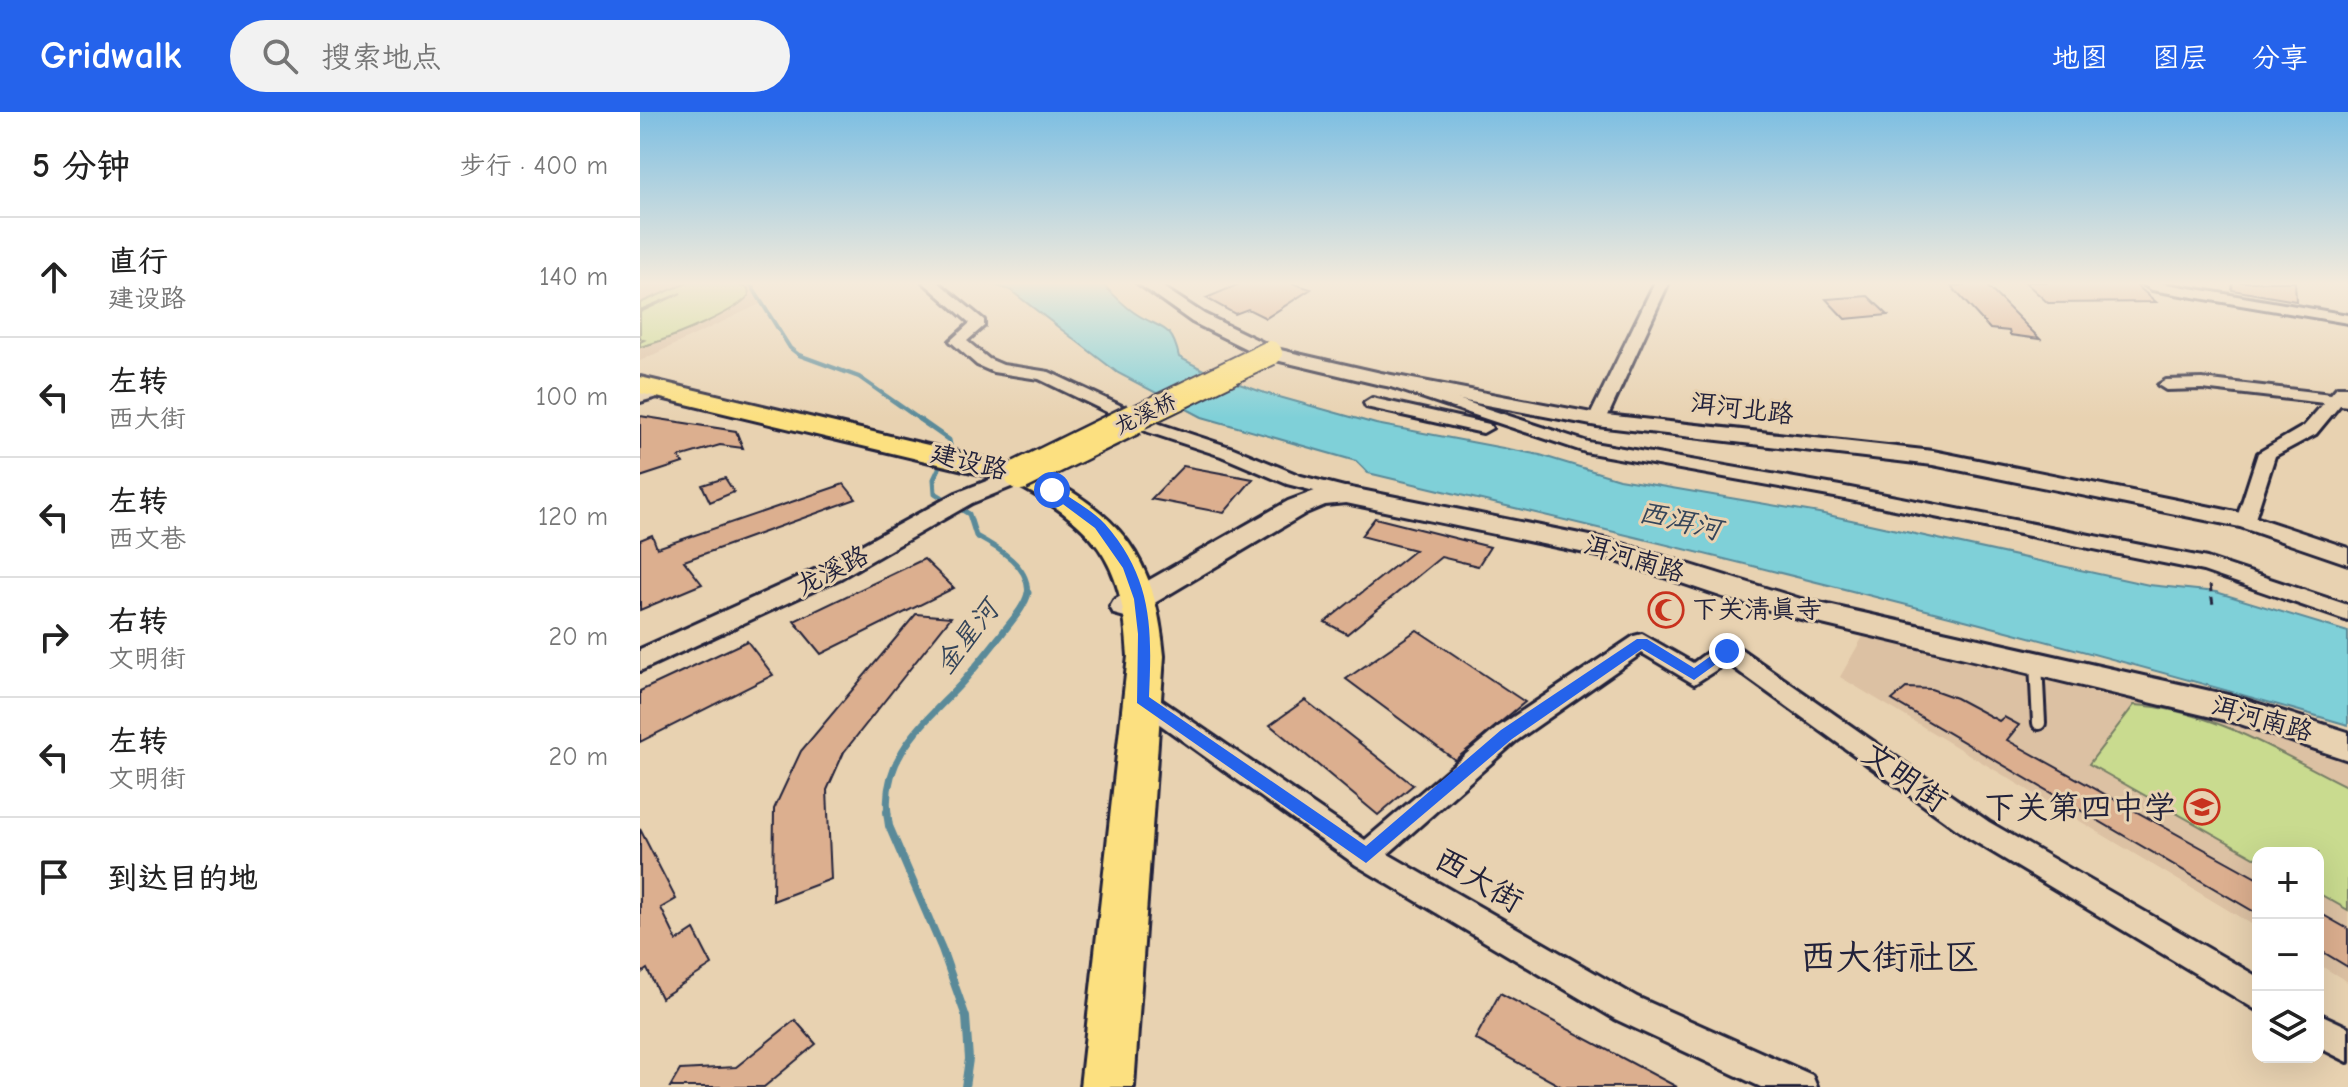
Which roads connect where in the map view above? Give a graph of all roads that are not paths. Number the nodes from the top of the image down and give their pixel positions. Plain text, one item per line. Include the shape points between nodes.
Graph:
1 (972, 328) edge
2 (1218, 328) edge
3 (1641, 328) edge
4 (1270, 353) junction
5 (1381, 379) junction
6 (2166, 385) dead end
7 (645, 392) edge
8 (2344, 396) edge
9 (1372, 403) dead end
10 (1597, 420) junction
11 (1551, 436) junction
12 (1014, 478) junction
13 (1353, 495) junction
14 (2246, 521) junction
15 (2348, 556) edge
16 (1132, 603) junction
17 (2348, 613) edge
18 (640, 661) edge
19 (2036, 663) junction
20 (1142, 699) junction
21 (2039, 723) dead end
22 (2348, 746) edge
23 (1366, 856) junction
24 (2252, 991) edge
25 (2324, 1032) edge
26 (2348, 1045) edge
27 (1083, 1087) edge
28 (1107, 1087) edge
29 (1800, 1087) edge

1 - 13 street via 958,341 983,362 1043,375 1154,428 1294,480
2 - 4 street, 洱河北路
3 - 10 street
4 - 5 street, 洱河北路
4 - 12 main road, 龙溪桥, bridge
5 - 10 street, 洱河北路
5 - 11 street
6 - 8 street
7 - 12 main road, 建设路
8 - 14 street via 2310,430 2267,453
9 - 11 street via 1515,437
10 - 14 street, 洱河北路 via 1933,458
11 - 17 street via 1649,460 2207,565
12 - 16 main road, 建设路 via 1087,531
12 - 18 street, 龙溪路 via 964,498 832,572
13 - 16 main road, 洱河南路 via 1306,502
13 - 19 main road, 洱河南路 via 1610,549 1801,609
14 - 15 street, 洱河北路
16 - 20 main road, 建设路 via 1146,645
16 - 27 main road, 建设路
19 - 21 lane
19 - 22 main road, 洱河南路 via 2271,718
20 - 23 street, 西大街
20 - 28 main road, 建设路
23 - 24 street, 文明街 via 1507,734 1642,642 1694,675 1727,651 1979,830
23 - 29 street, 西大街 via 1626,1008
25 - 26 street

